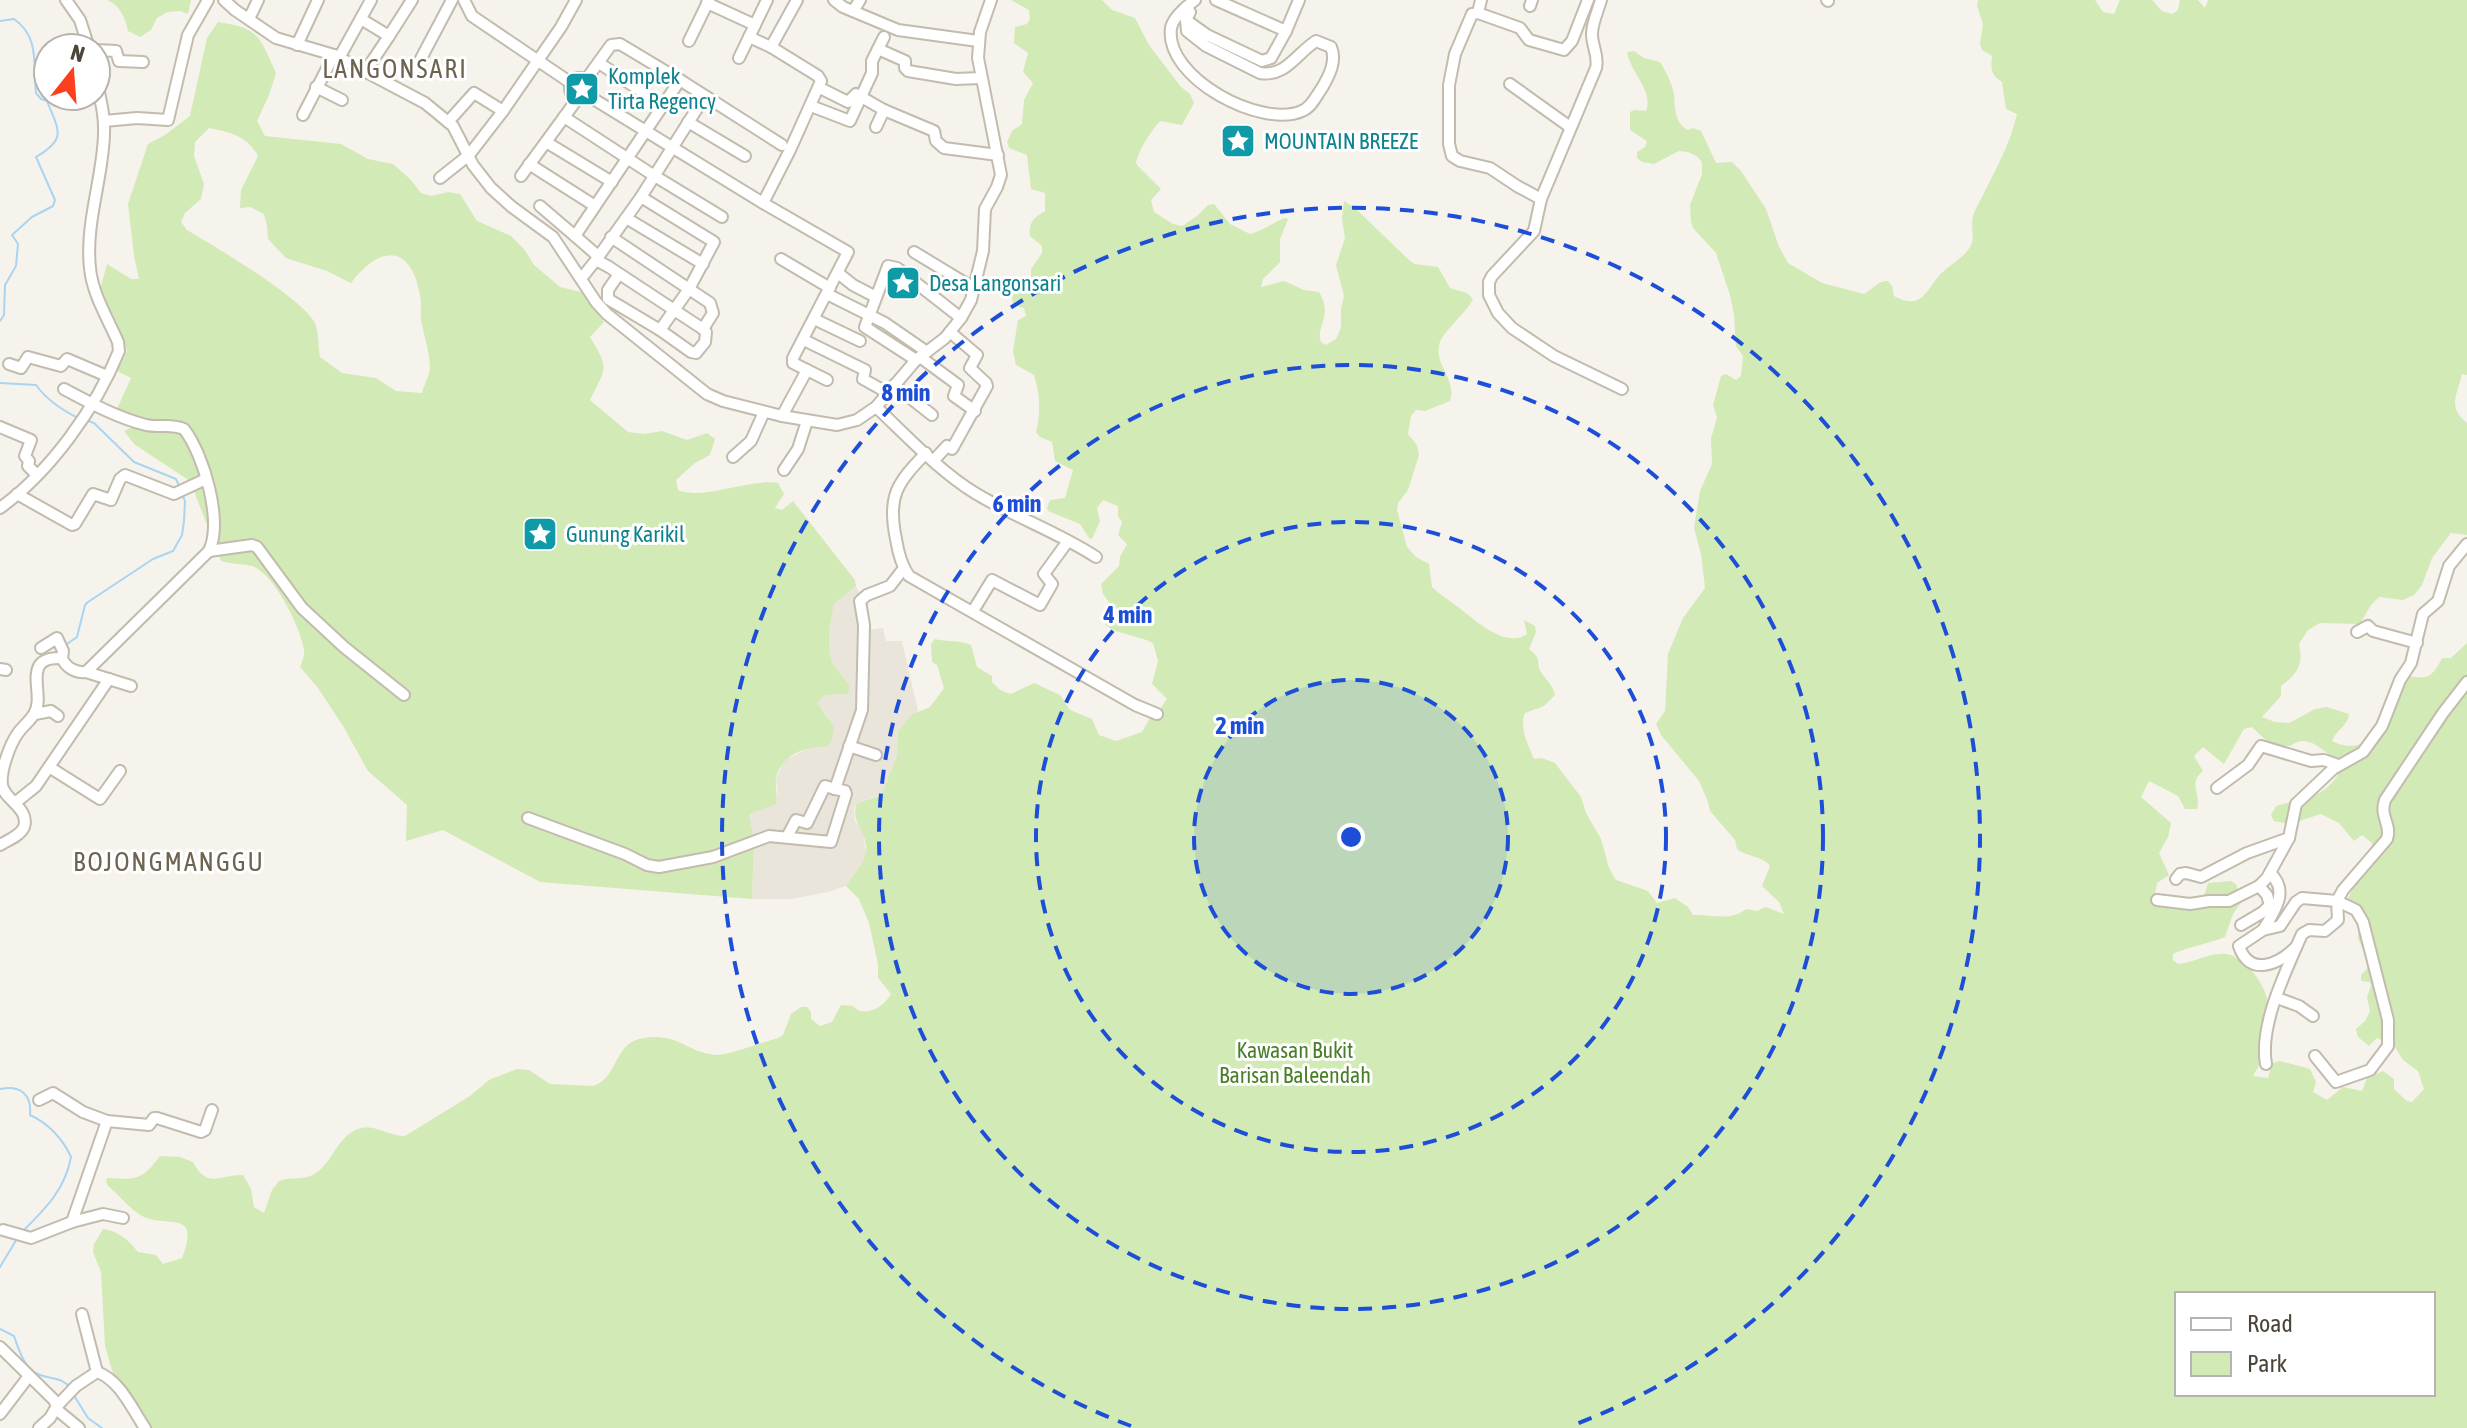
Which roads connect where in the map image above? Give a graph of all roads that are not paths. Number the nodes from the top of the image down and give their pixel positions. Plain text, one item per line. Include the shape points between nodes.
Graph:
1 (66, 0) edge
2 (208, 0) edge
3 (224, 0) edge
4 (258, 0) edge
5 (318, 0) edge
6 (371, 0) edge
7 (412, 0) edge
8 (452, 0) edge
9 (464, 0) edge
10 (576, 0) edge
11 (797, 0) edge
12 (834, 0) edge
13 (860, 0) edge
14 (991, 0) edge
15 (1204, 0) edge
16 (1216, 0) edge
17 (1299, 0) edge
18 (1481, 0) edge
19 (1588, 0) edge
20 (1601, 0) edge
21 (765, 1) edge
22 (708, 2) edge
23 (1190, 10) edge
24 (853, 11) junction
25 (1478, 13) junction
26 (249, 19) junction
27 (361, 19) junction
28 (755, 25) junction
29 (1286, 31) junction
30 (84, 32) edge
31 (389, 36) junction
32 (749, 37) junction
33 (884, 37) dead end
34 (689, 41) dead end
35 (978, 41) junction
36 (297, 45) junction
37 (771, 47) junction
38 (878, 49) junction
39 (112, 51) edge
40 (337, 57) junction
41 (739, 58) dead end
42 (538, 59) junction
43 (143, 62) dead end
44 (599, 63) junction
45 (416, 68) dead end
46 (365, 72) junction
47 (980, 78) junction
48 (680, 80) junction
49 (585, 81) junction
50 (571, 83) junction
51 (1510, 84) dead end
52 (316, 87) junction
53 (820, 88) junction
54 (705, 96) junction
55 (582, 97) junction
56 (861, 97) junction
57 (342, 100) dead end
58 (662, 105) junction
59 (811, 106) junction
60 (884, 110) junction
61 (503, 111) junction
62 (102, 112) edge
63 (303, 115) dead end
64 (564, 117) junction
65 (104, 121) junction
66 (448, 122) junction
67 (688, 122) junction
68 (876, 127) dead end
69 (1570, 127) junction
70 (646, 131) junction
71 (546, 142) junction
72 (782, 145) dead end
73 (671, 149) junction
74 (469, 155) junction
75 (998, 155) junction
76 (745, 156) dead end
77 (628, 158) junction
78 (529, 164) junction
79 (653, 175) junction
80 (521, 176) dead end
81 (440, 178) dead end
82 (612, 182) junction
83 (641, 197) junction
84 (1541, 199) junction
85 (763, 203) junction
86 (540, 206) dead end
87 (595, 206) junction
88 (722, 217) dead end
89 (626, 218) junction
90 (575, 236) junction
91 (611, 237) junction
92 (914, 252) dead end
93 (597, 258) junction
94 (781, 259) dead end
95 (703, 264) junction
96 (838, 273) junction
97 (619, 274) junction
98 (584, 275) dead end
99 (689, 289) junction
100 (975, 289) junction
101 (829, 291) junction
102 (876, 297) junction
103 (674, 310) junction
104 (869, 314) junction
105 (961, 318) junction
106 (814, 319) junction
107 (865, 327) junction
108 (703, 329) junction
109 (660, 330) junction
110 (895, 330) junction
111 (950, 332) junction
112 (860, 341) junction
113 (888, 341) junction
114 (808, 342) dead end
115 (921, 356) junction
116 (851, 362) junction
117 (9, 364) dead end
118 (807, 370) junction
119 (107, 376) junction
120 (827, 380) dead end
121 (64, 389) dead end
122 (891, 389) junction
123 (1622, 389) dead end
124 (93, 405) junction
125 (876, 407) junction
126 (975, 411) junction
127 (764, 412) junction
128 (932, 415) dead end
129 (782, 416) junction
130 (807, 421) junction
131 (0, 427) edge
132 (733, 457) dead end
133 (930, 457) junction
134 (784, 470) dead end
135 (37, 475) junction
136 (206, 479) junction
137 (17, 494) junction
138 (0, 508) edge
139 (1068, 541) junction
140 (2467, 544) edge
141 (209, 551) junction
142 (1096, 557) dead end
143 (904, 568) junction
144 (973, 611) junction
145 (2357, 632) dead end
146 (2417, 643) junction
147 (41, 648) dead end
148 (61, 650) junction
149 (86, 672) junction
150 (109, 679) junction
151 (2467, 682) edge
152 (131, 686) dead end
153 (404, 695) dead end
154 (35, 714) junction
155 (1157, 714) dead end
156 (58, 716) dead end
157 (849, 746) junction
158 (876, 755) dead end
159 (3, 765) edge
160 (2338, 765) junction
161 (49, 767) junction
162 (120, 771) dead end
163 (2217, 788) dead end
164 (835, 789) junction
165 (15, 803) junction
166 (528, 818) dead end
167 (787, 837) junction
168 (2289, 838) junction
169 (0, 845) edge
170 (2270, 873) junction
171 (2176, 879) dead end
172 (2259, 886) junction
173 (2157, 900) dead end
174 (2337, 901) junction
175 (2241, 925) dead end
176 (2263, 930) junction
177 (2297, 946) junction
178 (2277, 998) junction
179 (2313, 1016) dead end
180 (2315, 1056) dead end
181 (2266, 1064) dead end
182 (39, 1100) dead end
183 (212, 1110) dead end
184 (107, 1121) junction
185 (123, 1218) dead end
186 (72, 1222) junction
187 (1, 1233) edge
188 (82, 1314) dead end
189 (0, 1347) edge
190 (97, 1372) junction
191 (29, 1376) junction
192 (56, 1407) junction
193 (0, 1414) edge
194 (39, 1428) edge
195 (79, 1428) edge
196 (145, 1428) edge

1 - 30 street
2 - 65 street via 188,35 168,120
3 - 26 street
4 - 26 street
5 - 36 street
6 - 27 street
7 - 31 street
8 - 45 street
9 - 42 street via 472,16
10 - 42 street
11 - 37 street
12 - 24 street
13 - 24 street
14 - 35 street
15 - 23 street
16 - 29 street
17 - 29 street
18 - 25 street
19 - 25 street via 1564,50 1529,40 1520,28
20 - 69 street via 1592,28 1596,68
21 - 28 street
22 - 28 street
22 - 34 street
23 - 23 street via 1171,28 1174,46 1187,69 1211,91 1270,115 1310,106 1328,77 1331,47 1312,43 1282,71 1260,73 1196,40 1187,31
23 - 29 street via 1207,35 1262,61 1271,58
24 - 35 street via 898,30
25 - 84 street via 1472,14 1455,54 1449,85 1452,156 1490,168
26 - 36 street
27 - 31 street
27 - 40 street
28 - 32 street
31 - 46 street
32 - 37 street
32 - 41 street
33 - 38 street
35 - 47 street
36 - 40 street
37 - 53 street via 818,76
38 - 47 street via 905,61 908,71
38 - 56 street
39 - 43 street via 119,61
40 - 46 street
40 - 52 street
42 - 50 street
42 - 61 street
44 - 48 street via 611,45 620,44
44 - 49 street
44 - 58 street
46 - 66 street via 425,103
47 - 75 street
48 - 54 street
48 - 58 street
49 - 50 street
49 - 55 street via 589,89
50 - 55 street via 570,91
51 - 69 street
52 - 57 street
52 - 63 street
53 - 56 street via 848,102 855,94
53 - 59 street
54 - 67 street
54 - 72 street
55 - 64 street
55 - 70 street
56 - 59 street via 848,122
56 - 60 street
58 - 70 street
59 - 85 street
60 - 68 street
60 - 75 street via 934,131 944,148
61 - 66 street via 474,93
61 - 74 street
62 - 65 street
64 - 71 street
64 - 77 street
65 - 119 street via 89,255 90,274 119,347
66 - 74 street
67 - 73 street
67 - 76 street
69 - 84 street
70 - 73 street
70 - 77 street
71 - 78 street
71 - 82 street
73 - 79 street
73 - 85 street
74 - 81 street
74 - 127 street via 491,188 553,237 607,314 707,394
75 - 100 street via 1000,181 985,209
77 - 79 street
77 - 82 street
78 - 80 street
78 - 87 street
79 - 83 street
79 - 88 street
82 - 87 street
83 - 89 street
83 - 95 street via 714,242
84 - 123 street via 1534,231 1489,282 1492,303 1512,328 1540,348
85 - 96 street via 846,249
86 - 90 street
87 - 90 street
89 - 91 street
89 - 95 street
90 - 93 street
91 - 93 street
91 - 99 street
92 - 100 street
93 - 97 street
93 - 98 street
94 - 101 street
95 - 99 street
96 - 101 street
96 - 102 street
97 - 103 street
97 - 109 street via 608,299
99 - 103 street
99 - 108 street via 714,310
100 - 105 street
101 - 104 street
101 - 106 street
102 - 104 street
102 - 105 street via 891,266
103 - 108 street
103 - 109 street
104 - 107 street
104 - 110 street
105 - 111 street
106 - 112 street
106 - 118 street via 792,361
107 - 112 street
107 - 113 street
108 - 109 street via 705,342 693,353
110 - 113 street
110 - 115 street
111 - 115 street
111 - 126 street via 977,355 970,368 987,384
112 - 116 street
113 - 115 street
114 - 116 street
115 - 122 street
115 - 126 street via 958,385 954,396
116 - 122 street via 865,370 863,379
117 - 119 street via 21,368 28,357 61,366 67,359
118 - 120 street
118 - 129 street
119 - 124 street
121 - 124 street
122 - 125 street
122 - 128 street
124 - 135 street
124 - 136 street via 148,425 184,429
125 - 130 street via 851,423
125 - 133 street
126 - 133 street via 952,449 947,446
127 - 129 street
127 - 132 street via 751,441
129 - 130 street
130 - 134 street
131 - 135 street via 29,438 25,456
133 - 139 street via 972,491
133 - 143 street via 906,474 893,496 893,529
135 - 137 street
136 - 137 street via 171,494 125,475 111,500 93,494 72,525
136 - 141 street via 215,531
137 - 138 street
139 - 142 street
139 - 144 street via 1044,574 1052,584 1040,605 992,580
140 - 146 street via 2449,566 2440,599 2423,614
141 - 149 street
141 - 153 street via 257,547 302,608
143 - 144 street via 922,585
143 - 157 street via 890,586 860,601 862,710
144 - 155 street
145 - 146 street via 2368,626
146 - 160 street via 2382,726 2365,751
147 - 148 street via 56,639
148 - 149 street via 75,671
148 - 154 street via 38,669
149 - 150 street
150 - 152 street
150 - 161 street
151 - 174 street via 2385,800 2387,839
154 - 156 street via 51,711
154 - 159 street via 13,740
157 - 158 street
157 - 164 street
159 - 165 street via 3,789
160 - 163 street via 2261,746 2247,766
160 - 168 street via 2296,804
161 - 162 street via 100,799
161 - 165 street
164 - 167 street via 825,786 807,823 796,820
164 - 167 street via 846,794 831,842
165 - 169 street via 24,826
166 - 167 street via 659,867 713,857 769,836
168 - 170 street
168 - 171 street via 2201,877 2186,873
170 - 172 street
170 - 176 street via 2276,879 2279,903
172 - 173 street via 2229,901
172 - 175 street via 2270,905
174 - 176 street via 2302,898 2280,926
174 - 177 street via 2334,924 2302,934
174 - 180 street via 2356,910 2363,922 2388,1020 2388,1046 2370,1070 2337,1082
176 - 177 street via 2239,946 2252,964 2267,965
177 - 178 street
178 - 179 street
178 - 181 street via 2263,1051
182 - 184 street via 54,1093
183 - 184 street via 201,1132 157,1118 149,1125
184 - 186 street
185 - 186 street via 103,1214
186 - 187 street via 39,1237
188 - 190 street
189 - 191 street
190 - 192 street
190 - 196 street via 117,1386
191 - 192 street
191 - 193 street
192 - 194 street
192 - 195 street

